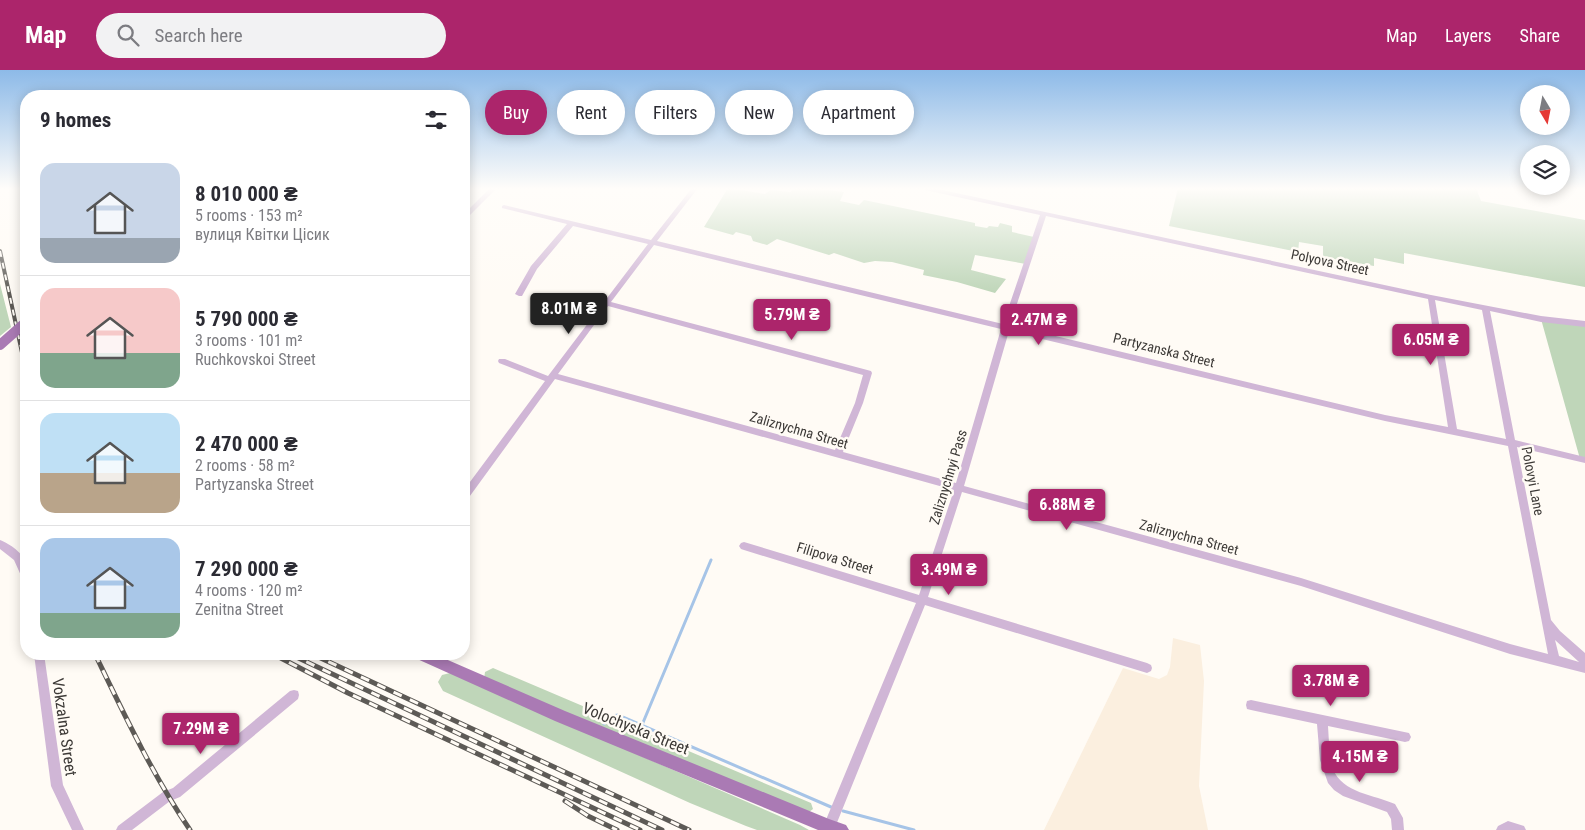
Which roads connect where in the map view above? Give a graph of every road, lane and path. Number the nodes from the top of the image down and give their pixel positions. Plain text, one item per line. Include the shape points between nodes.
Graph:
1 (668, 223) edge
2 (1040, 223) edge
3 (1096, 223) edge
4 (571, 224) joint
5 (654, 242) junction
6 (519, 294) dead end
7 (1431, 297) junction
8 (606, 303) junction
9 (1485, 307) junction
10 (1585, 324) edge
11 (1006, 326) junction
12 (20, 327) edge
13 (0, 345) edge
14 (502, 361) dead end
15 (552, 378) junction
16 (1453, 431) junction
17 (1512, 443) junction
18 (837, 455) junction
19 (1585, 460) edge
20 (470, 489) edge
21 (959, 489) junction
22 (0, 544) edge
23 (744, 546) dead end
24 (20, 563) edge
25 (922, 601) junction
26 (1546, 620) junction
27 (40, 660) edge
28 (434, 660) edge
29 (1554, 660) junction
30 (1585, 660) edge
31 (1147, 668) dead end
32 (1585, 668) edge
33 (294, 695) dead end
34 (1251, 705) dead end
35 (1322, 719) junction
36 (1405, 737) dead end
37 (835, 828) edge
38 (78, 830) edge
39 (122, 830) edge
40 (1398, 830) edge
41 (1502, 830) edge
42 (1520, 830) edge

1 - 5 street
2 - 11 street, Zaliznychnyi Pass
3 - 7 street, Polyova Street
4 - 5 street, Partyzanska Street
4 - 6 street via 534,268
5 - 8 street
5 - 11 street, Partyzanska Street via 940,313
7 - 9 street, Polyova Street
7 - 16 street
8 - 15 street
8 - 18 street via 868,373 860,403
9 - 10 street, Polyova Street
9 - 17 street, Polovyi Lane
11 - 16 street, Partyzanska Street via 1385,418
11 - 21 street, Zaliznychnyi Pass
12 - 13 main road, bridge
14 - 15 street, Zaliznychna Street
15 - 18 street, Zaliznychna Street
15 - 20 street
16 - 17 street, Partyzanska Street
17 - 19 street, Partyzanska Street
17 - 26 street, Polovyi Lane
18 - 21 street, Zaliznychna Street
21 - 25 street, Zaliznychnyi Pass
21 - 29 street, Zaliznychna Street via 1301,582
22 - 24 street via 10,549
23 - 25 street, Filipova Street
25 - 31 street, Filipova Street
25 - 37 street, Zaliznychnyi Pass
26 - 29 street, Polovyi Lane
26 - 30 street via 1556,634
27 - 38 street, Vokzalna Street via 57,786
28 - 37 main road, Volochyska Street via 560,716
29 - 32 street, Zaliznychna Street
33 - 39 street via 176,793
34 - 35 street
35 - 36 street
35 - 40 street via 1328,775 1347,793 1391,808 1397,818
41 - 42 street via 1508,827

